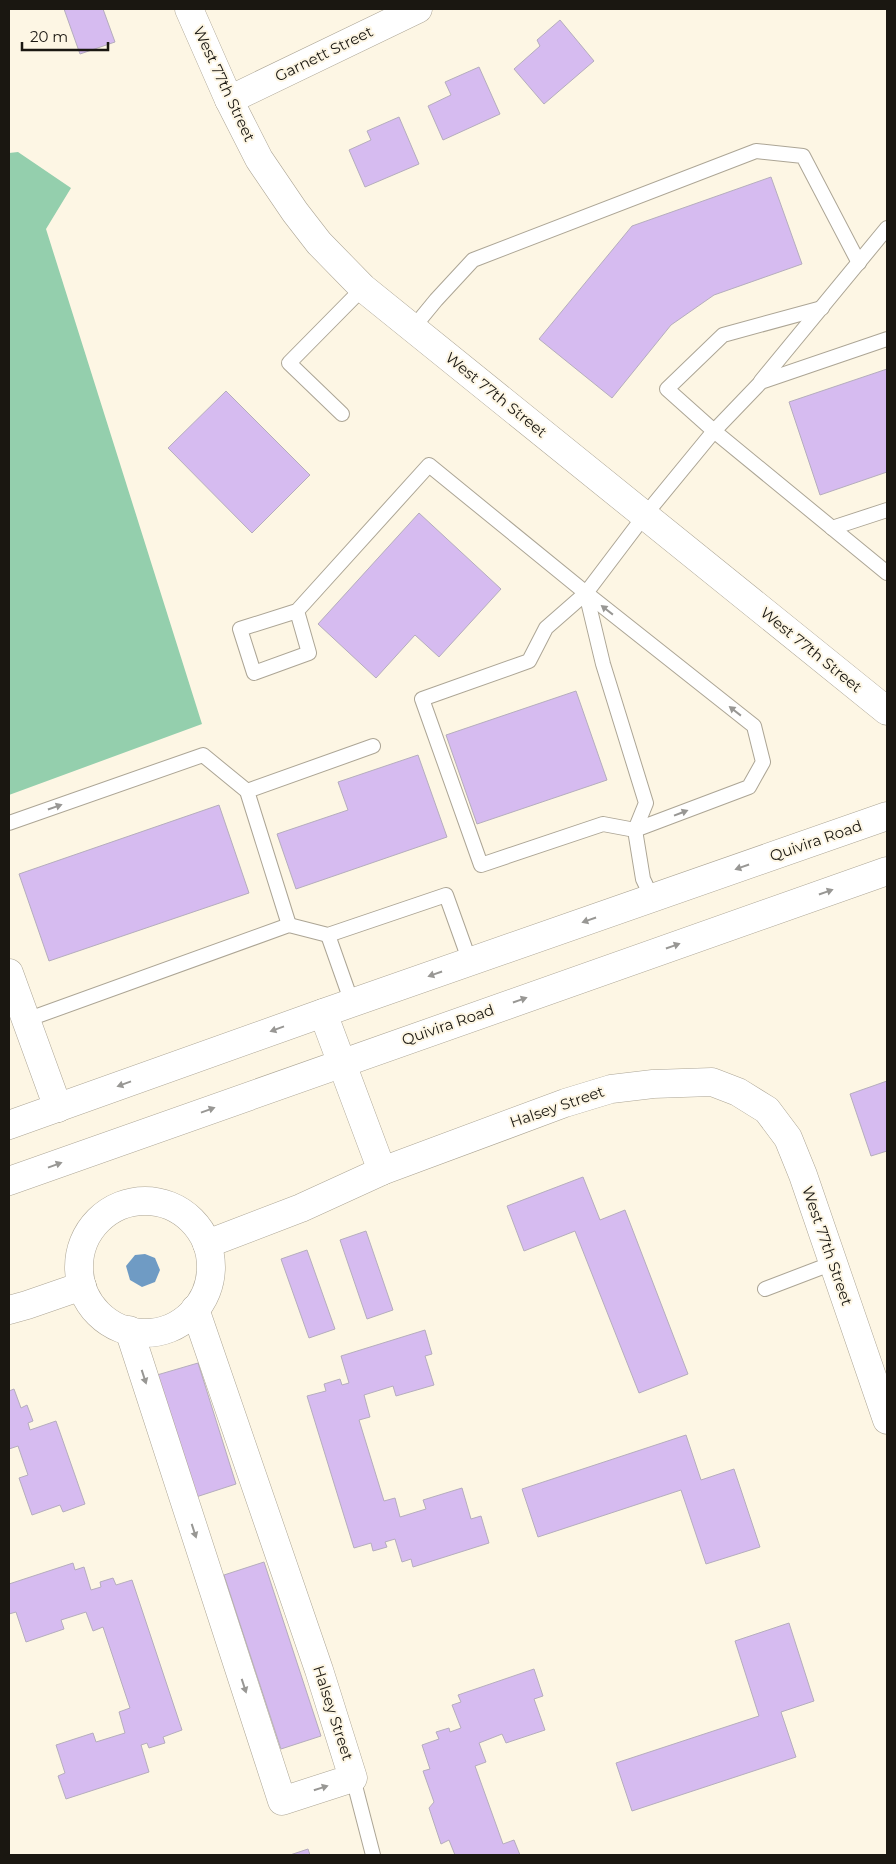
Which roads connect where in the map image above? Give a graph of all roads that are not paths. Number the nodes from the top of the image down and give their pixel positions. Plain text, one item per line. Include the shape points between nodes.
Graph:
1 (189, 9) edge
2 (418, 9) edge
3 (229, 100) junction
4 (887, 228) edge
5 (859, 263) junction
6 (363, 288) junction
7 (822, 308) junction
8 (413, 328) junction
9 (887, 339) edge
10 (761, 382) junction
11 (342, 414) dead end
12 (714, 431) junction
13 (887, 510) edge
14 (645, 515) junction
15 (832, 528) junction
16 (887, 574) edge
17 (586, 593) junction
18 (297, 611) junction
19 (887, 711) edge
20 (373, 746) dead end
21 (247, 791) junction
22 (887, 816) edge
23 (9, 823) edge
24 (635, 830) junction
25 (887, 871) edge
26 (652, 898) junction
27 (289, 925) junction
28 (328, 935) junction
29 (470, 962) junction
30 (9, 973) edge
31 (352, 1003) junction
32 (323, 1013) junction
33 (26, 1020) junction
34 (342, 1062) junction
35 (738, 1092) joint
36 (58, 1108) junction
37 (9, 1125) edge
38 (382, 1171) junction
39 (9, 1181) edge
40 (207, 1244) junction
41 (833, 1263) junction
42 (82, 1286) junction
43 (765, 1290) dead end
44 (195, 1309) junction
45 (9, 1310) edge
46 (129, 1330) junction
47 (887, 1420) edge
48 (353, 1778) junction
49 (373, 1855) edge

1 - 3 street, West 77th Street
2 - 3 street, Garnett Street
3 - 6 street, West 77th Street via 259,160 295,212
4 - 5 lane
5 - 7 lane
5 - 8 lane via 803,156 756,151 473,260
6 - 8 street, West 77th Street
6 - 11 lane via 289,363
7 - 10 lane
7 - 12 lane via 723,336 667,389
8 - 14 street, West 77th Street
9 - 10 lane
10 - 12 lane
12 - 14 lane
12 - 15 lane
13 - 15 lane
14 - 17 lane
14 - 19 street, West 77th Street
15 - 16 lane
17 - 18 lane via 429,465
17 - 24 lane via 603,664 646,803
24 -> 17 lane via 749,787 763,762 754,726
17 - 24 lane via 546,628 529,661 422,699 481,865 604,824
18 - 18 lane via 309,653 254,673 240,629
20 - 21 lane
23 -> 21 lane via 203,755
21 - 27 lane
22 -> 26 street, Quivira Road
24 - 26 lane via 643,879
34 -> 25 street, Quivira Road
26 -> 29 street, Quivira Road
27 - 28 lane
27 - 33 lane
28 - 29 lane via 446,895
28 - 31 lane
29 -> 31 street, Quivira Road
30 - 33 street
31 - 32 street, Quivira Road
32 - 34 street
32 -> 36 street, Quivira Road
33 - 36 street
34 - 38 street
39 -> 34 street, Quivira Road
35 - 38 street, Halsey Street via 712,1082 611,1089
35 - 41 street, West 77th Street via 767,1110 788,1138
36 - 37 street, Quivira Road
38 - 40 street, Halsey Street via 301,1208
40 - 42 street via 196,1224 178,1210 157,1202 134,1201 112,1208 95,1223 83,1242 78,1264
40 - 44 street via 211,1267 207,1290
41 - 43 lane
41 - 47 street, West 77th Street
42 - 45 street
42 - 46 street via 91,1305 104,1320
44 - 46 street via 162,1331 142,1333
44 - 48 street, Halsey Street
46 -> 48 street, Halsey Street via 282,1801
48 - 49 lane

